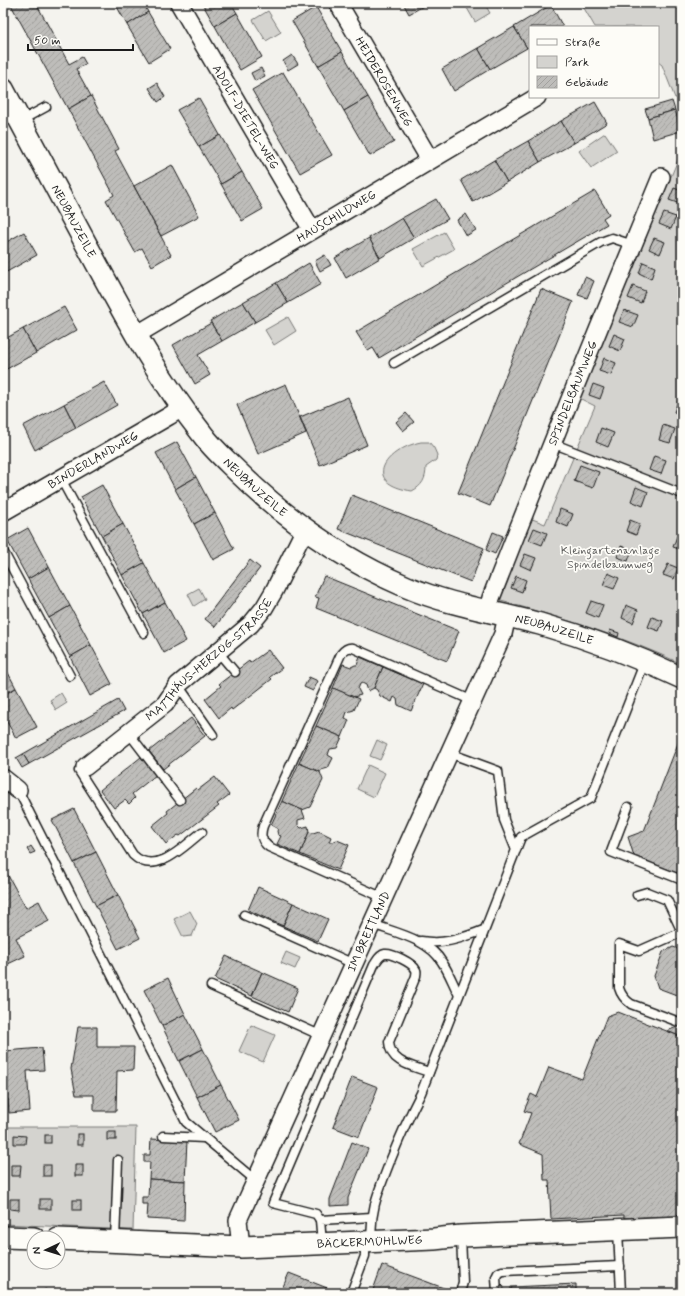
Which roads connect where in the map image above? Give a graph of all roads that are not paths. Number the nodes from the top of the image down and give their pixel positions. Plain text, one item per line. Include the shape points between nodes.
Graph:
1 (179, 3) edge
2 (338, 3) edge
3 (3, 89) edge
4 (535, 98) edge
5 (46, 107) dead end
6 (20, 121) junction
7 (430, 160) junction
8 (661, 177) dead end
9 (312, 230) junction
10 (632, 245) junction
11 (136, 335) junction
12 (394, 363) dead end
13 (182, 408) junction
14 (552, 443) junction
15 (61, 479) junction
16 (682, 494) edge
17 (3, 512) edge
18 (305, 528) junction
19 (3, 551) edge
20 (498, 613) junction
21 (144, 632) dead end
22 (218, 652) junction
23 (645, 661) junction
24 (235, 672) dead end
25 (70, 676) dead end
26 (682, 678) edge
27 (178, 684) junction
28 (473, 701) junction
29 (128, 732) junction
30 (213, 734) dead end
31 (450, 753) junction
32 (85, 767) joint
33 (3, 778) edge
34 (18, 790) joint
35 (180, 800) dead end
36 (628, 807) dead end
37 (202, 832) dead end
38 (516, 850) junction
39 (682, 880) edge
40 (638, 895) dead end
41 (384, 898) junction
42 (244, 915) dead end
43 (372, 924) junction
44 (484, 930) junction
45 (418, 940) junction
46 (354, 964) junction
47 (211, 986) dead end
48 (459, 995) junction
49 (679, 1022) dead end
50 (322, 1036) junction
51 (429, 1072) junction
52 (163, 1136) dead end
53 (204, 1138) junction
54 (118, 1160) dead end
55 (256, 1180) junction
56 (372, 1217) junction
57 (320, 1220) junction
58 (682, 1227) edge
59 (618, 1230) junction
60 (461, 1236) junction
61 (3, 1237) edge
62 (26, 1238) edge
63 (66, 1239) edge
64 (115, 1242) junction
65 (368, 1242) junction
66 (322, 1244) junction
67 (241, 1247) junction
68 (620, 1266) junction
69 (351, 1293) edge
70 (460, 1293) edge
71 (496, 1293) edge
72 (621, 1293) edge

1 - 9 street, ADOLF-DIETEL-WEG
2 - 7 street, HEIDEROSENWEG
3 - 6 street, NEUBAUZEILE
4 - 7 street, HAUSCHILDWEG
5 - 6 lane
6 - 11 street, NEUBAUZEILE
7 - 9 street, HAUSCHILDWEG
8 - 10 street, SPINDELBAUMWEG
9 - 11 street, HAUSCHILDWEG
10 - 12 lane via 612,238 601,242
10 - 14 street, SPINDELBAUMWEG
11 - 13 street, NEUBAUZEILE
13 - 15 street, BINDERLANDWEG
13 - 18 street, NEUBAUZEILE via 204,437 256,490
14 - 16 lane
14 - 20 street, SPINDELBAUMWEG via 491,598
15 - 17 street, BINDERLANDWEG
15 - 21 lane
18 - 20 street, NEUBAUZEILE via 350,560 380,576 441,599
18 - 22 street, MATTHÄUS-HERZOG-STRASSE via 264,608 251,624
19 - 25 lane
20 - 23 street, NEUBAUZEILE via 614,648
20 - 28 street, IM BREITLAND via 503,634
22 - 24 lane
22 - 27 street, MATTHÄUS-HERZOG-STRASSE
23 - 26 street, NEUBAUZEILE
23 - 38 lane via 591,798 520,837
27 - 29 street, MATTHÄUS-HERZOG-STRASSE via 165,704
27 - 30 lane
28 - 31 street, IM BREITLAND
28 - 41 lane via 353,648 344,650 263,826 261,838 269,847
29 - 32 street, MATTHÄUS-HERZOG-STRASSE
29 - 35 lane
31 - 38 lane via 498,771 504,820
31 - 41 street, IM BREITLAND
32 - 37 lane via 79,771 138,860 154,863 163,860
33 - 34 street
34 - 53 lane via 186,1122
36 - 39 lane via 611,852
38 - 44 lane
40 - 49 lane via 647,892 667,900 682,932 639,951 620,944 619,988 625,1000 631,1004
41 - 43 street, IM BREITLAND
42 - 46 lane
43 - 45 lane
43 - 46 street, IM BREITLAND
44 - 45 lane via 449,942 432,943
44 - 48 lane
45 - 48 lane via 441,961
46 - 50 street, IM BREITLAND
47 - 50 lane
48 - 51 lane
50 - 55 street, IM BREITLAND
51 - 56 lane via 405,1124 374,1205
51 - 57 lane via 398,1061 392,1054 389,1042 416,976 416,969 410,962 384,954 374,965 273,1203 316,1214
52 - 53 lane
53 - 55 lane
54 - 64 lane
55 - 67 street, IM BREITLAND via 238,1220
56 - 57 lane
56 - 65 lane
57 - 66 lane
58 - 59 street, BÄCKERMÜHLWEG
59 - 60 street, BÄCKERMÜHLWEG
59 - 68 lane
60 - 65 street, BÄCKERMÜHLWEG
60 - 70 lane via 463,1282
61 - 62 street
63 - 64 street, BÄCKERMÜHLWEG
64 - 67 street, BÄCKERMÜHLWEG
65 - 66 street, BÄCKERMÜHLWEG
65 - 69 lane
66 - 67 street, BÄCKERMÜHLWEG
68 - 71 lane via 502,1271 496,1277
68 - 72 lane

